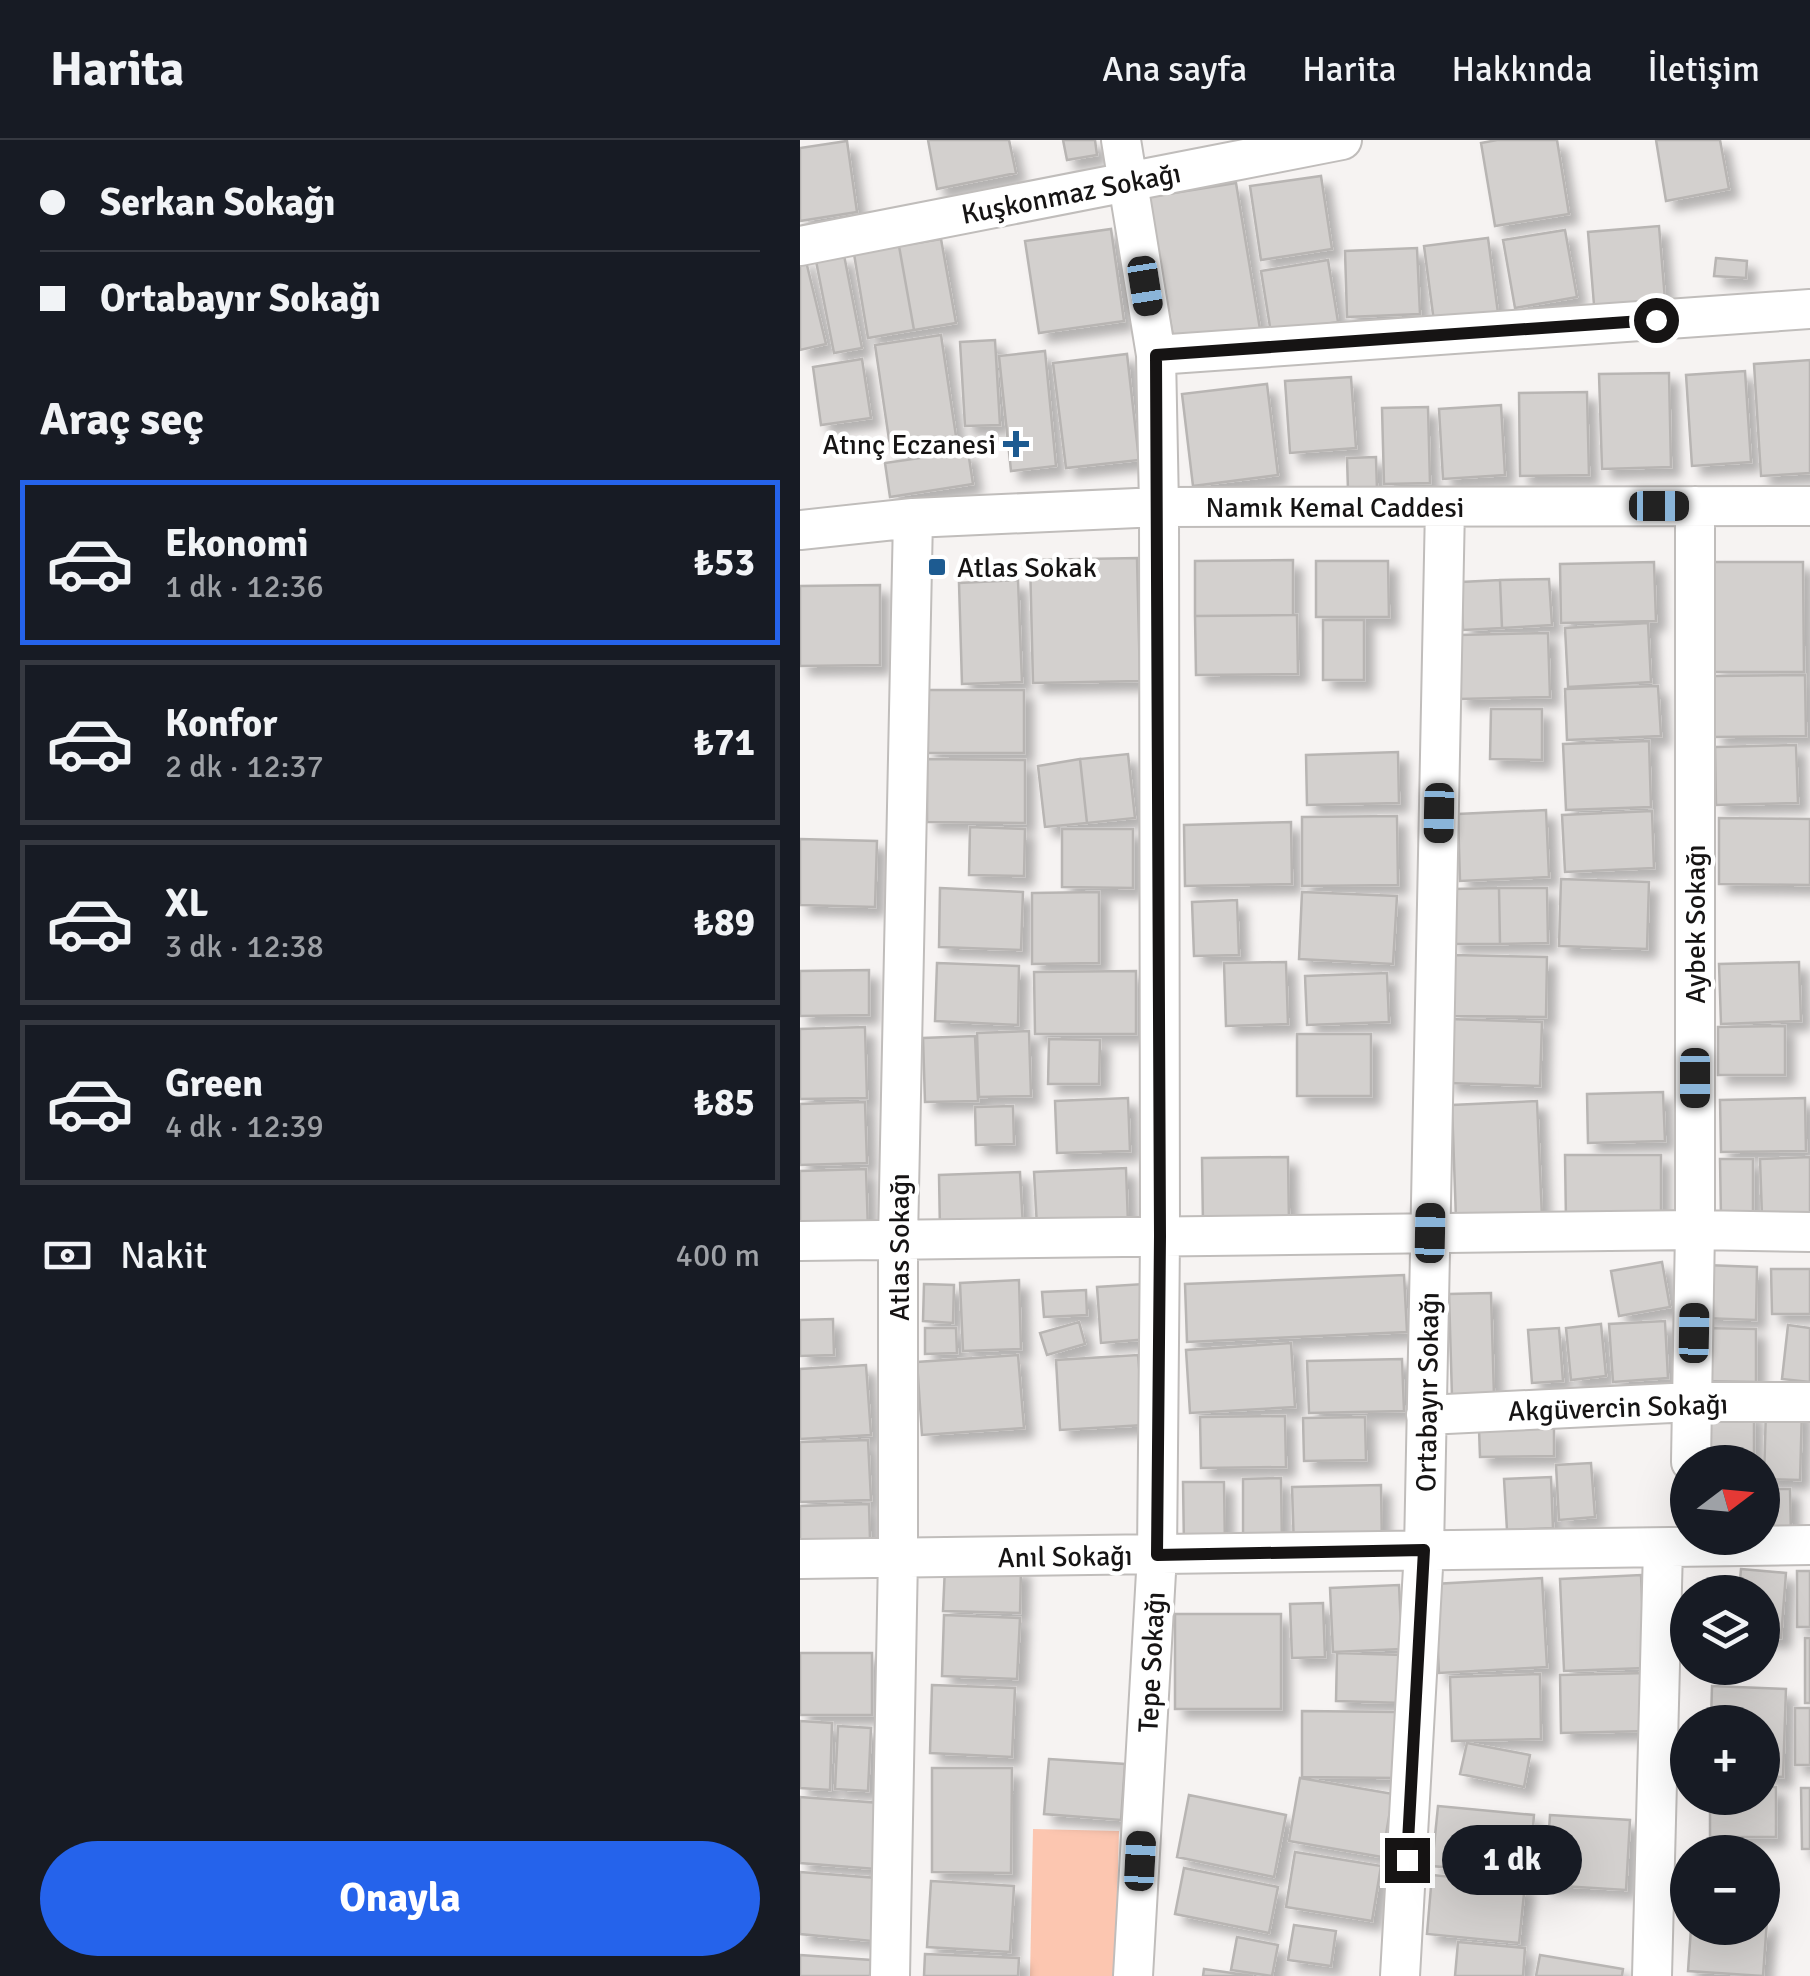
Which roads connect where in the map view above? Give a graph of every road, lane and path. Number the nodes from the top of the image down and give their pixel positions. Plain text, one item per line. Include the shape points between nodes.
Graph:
1 (1121, 140) edge
2 (1342, 140) edge
3 (1128, 182) junction
4 (800, 246) edge
5 (1810, 309) edge
6 (1156, 355) junction
7 (1695, 506) junction
8 (1810, 506) edge
9 (1159, 507) junction
10 (1445, 507) junction
11 (913, 518) junction
12 (800, 530) edge
13 (1695, 1230) junction
14 (1810, 1232) edge
15 (1430, 1233) junction
16 (1160, 1236) junction
17 (898, 1239) junction
18 (800, 1240) edge
19 (1692, 1402) junction
20 (1810, 1402) edge
21 (1426, 1415) junction
22 (1691, 1445) edge
23 (1670, 1544) edge
24 (1780, 1546) edge
25 (1810, 1546) edge
26 (1424, 1550) junction
27 (1157, 1555) junction
28 (1680, 1555) edge
29 (898, 1557) junction
30 (800, 1559) edge
31 (890, 1976) edge
32 (1133, 1976) edge
33 (1400, 1976) edge
34 (1652, 1976) edge

1 - 3 street, Tepe Sokağı
2 - 3 street, Kuşkonmaz Sokağı
3 - 4 street, Kuşkonmaz Sokağı
3 - 6 street, Tepe Sokağı
5 - 6 street
6 - 9 street, Tepe Sokağı
7 - 8 street, Namık Kemal Caddesi
7 - 10 street, Namık Kemal Caddesi
7 - 13 street, Aybek Sokağı
9 - 10 street, Namık Kemal Caddesi
9 - 11 street, Namık Kemal Caddesi
9 - 16 street, Tepe Sokağı
10 - 15 street, Ortabayır Sokağı
11 - 12 street, Namık Kemal Caddesi
11 - 17 street, Atlas Sokağı
13 - 14 street
13 - 15 street
13 - 19 street, Aybek Sokağı
15 - 16 street
15 - 21 street, Ortabayır Sokağı
16 - 17 street
16 - 27 street, Tepe Sokağı
17 - 18 street
17 - 29 street, Atlas Sokağı
19 - 20 street, Akgüvercin Sokağı
19 - 21 street, Akgüvercin Sokağı
19 - 22 street, Aybek Sokağı
21 - 26 street, Ortabayır Sokağı
23 - 26 street, Anıl Sokağı
24 - 25 street, Anıl Sokağı
26 - 27 street, Anıl Sokağı
26 - 33 street, Ortabayır Sokağı
27 - 29 street, Anıl Sokağı
27 - 32 street, Tepe Sokağı
28 - 34 street
29 - 30 street, Anıl Sokağı
29 - 31 street, Atlas Sokağı

